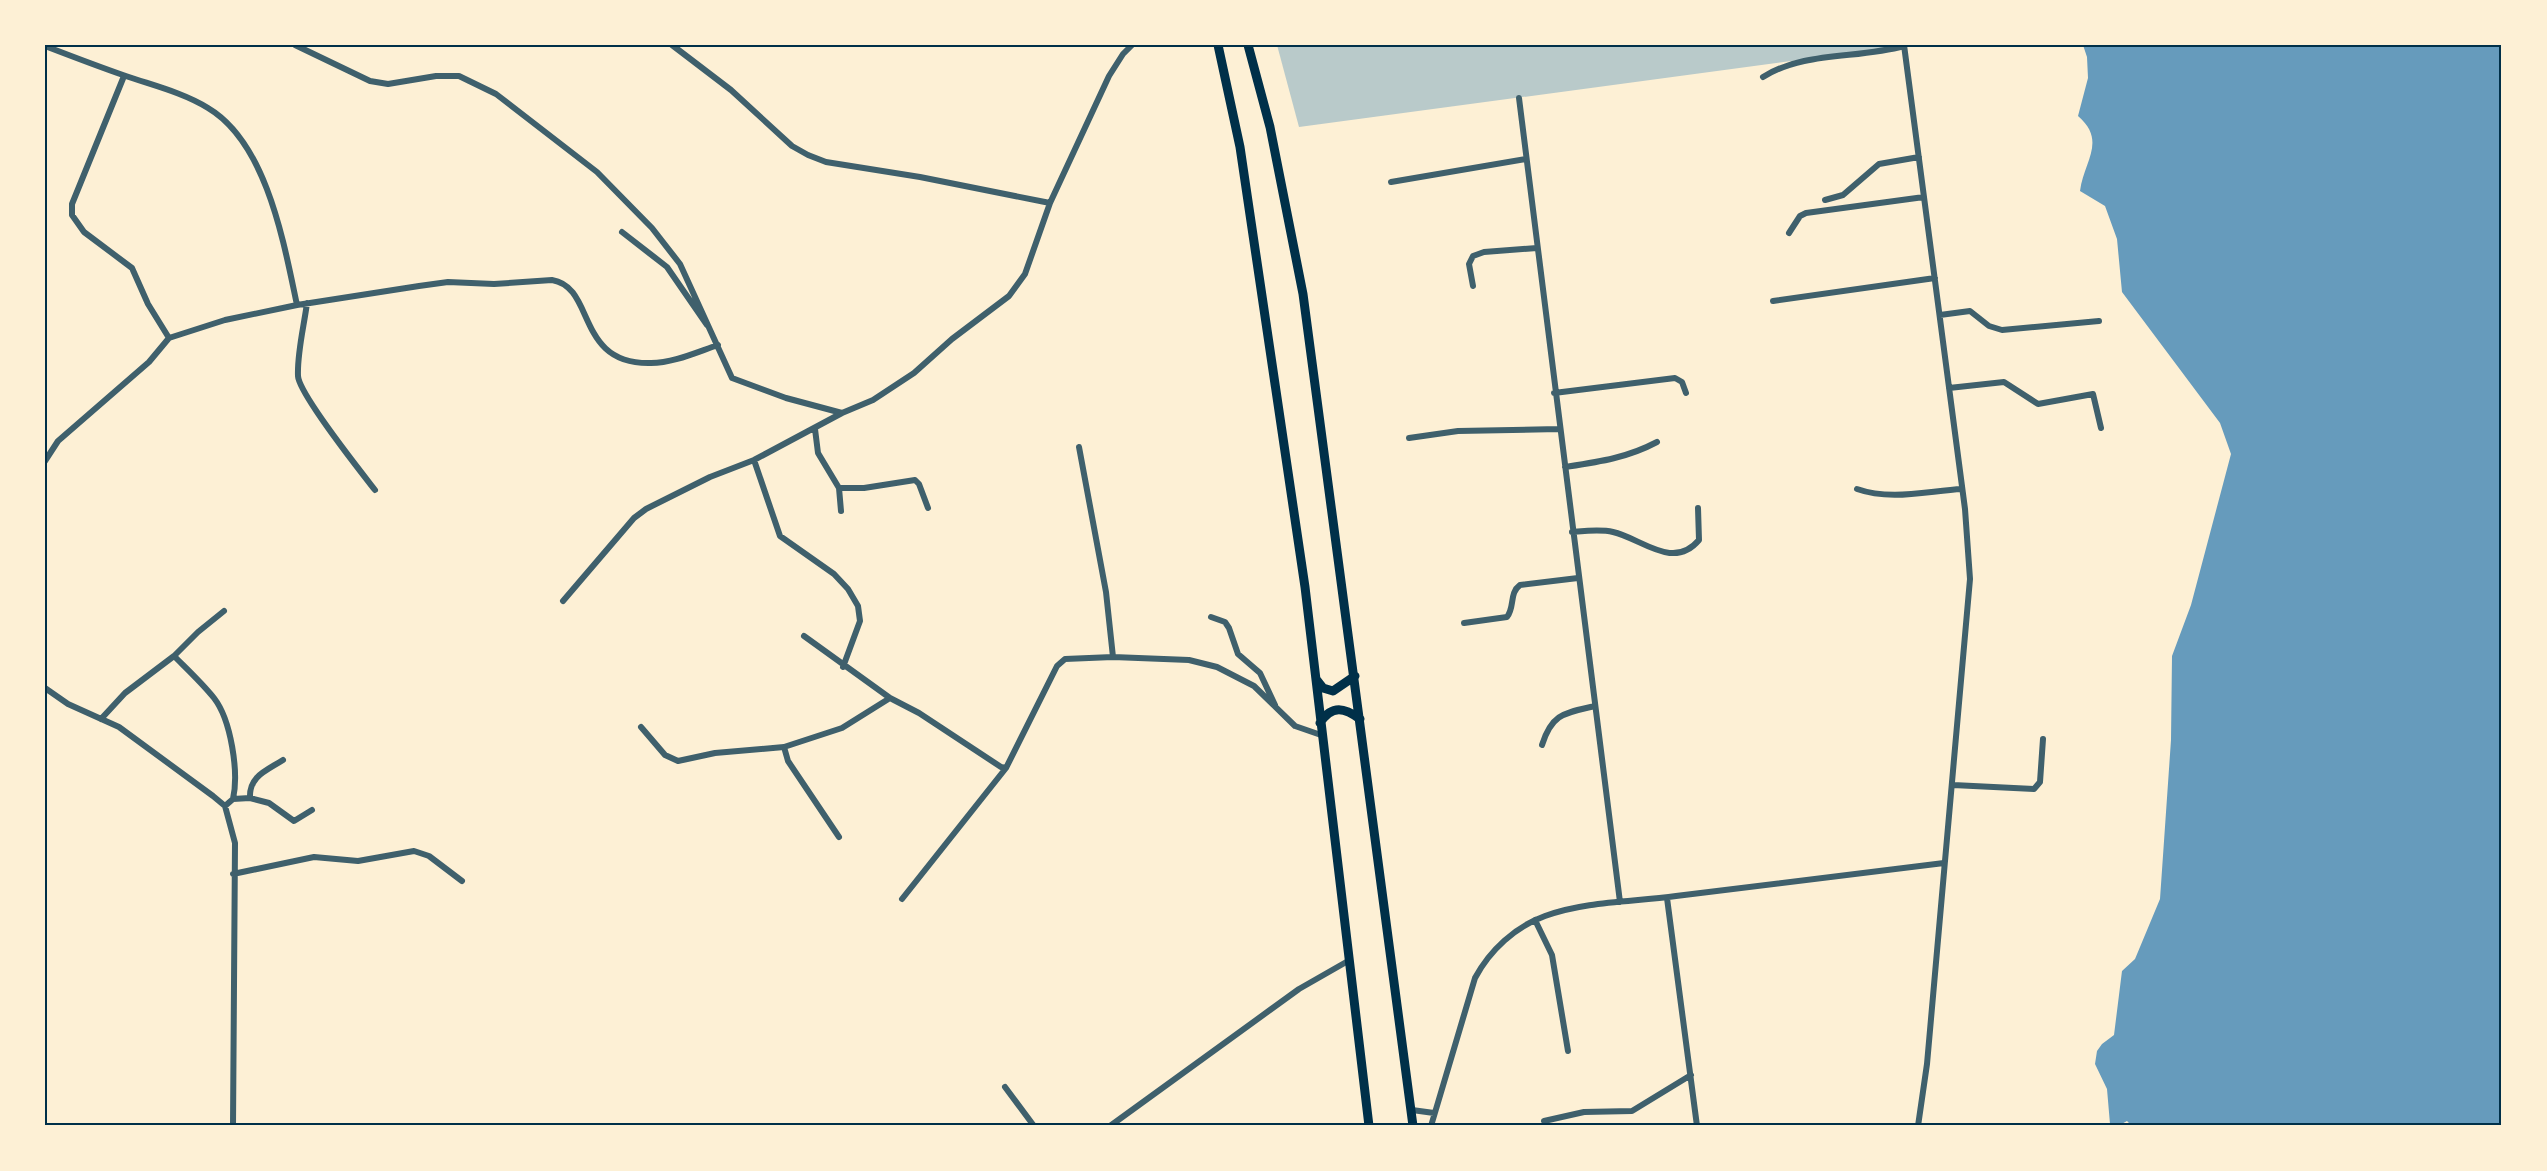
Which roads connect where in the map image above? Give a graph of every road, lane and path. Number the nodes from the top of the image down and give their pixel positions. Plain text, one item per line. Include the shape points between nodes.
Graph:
1 (295, 45) edge
2 (672, 45) edge
3 (1132, 45) edge
4 (1218, 45) edge
5 (1248, 45) edge
6 (45, 46) edge
7 (1904, 46) edge
8 (124, 76) junction
9 (1763, 77) dead end
10 (1519, 98) dead end
11 (1919, 157) junction
12 (1526, 159) junction
13 (1391, 182) dead end
14 (1924, 197) junction
15 (1826, 200) dead end
16 (1050, 203) junction
17 (622, 232) dead end
18 (1790, 233) dead end
19 (1537, 248) junction
20 (1935, 278) junction
21 (1473, 286) dead end
22 (1773, 301) dead end
23 (307, 303) junction
24 (297, 304) junction
25 (1940, 315) junction
26 (2099, 321) dead end
27 (710, 327) junction
28 (169, 338) junction
29 (718, 345) junction
30 (1949, 388) junction
31 (1554, 393) junction
32 (1686, 393) dead end
33 (842, 413) junction
34 (2101, 428) dead end
35 (816, 429) junction
36 (1559, 429) junction
37 (1409, 438) dead end
38 (1657, 442) dead end
39 (1079, 447) dead end
40 (754, 460) junction
41 (45, 461) edge
42 (1565, 467) junction
43 (839, 488) junction
44 (1857, 489) dead end
45 (1962, 489) junction
46 (375, 490) dead end
47 (928, 508) dead end
48 (1698, 508) dead end
49 (841, 511) dead end
50 (1572, 532) junction
51 (1578, 578) junction
52 (563, 601) dead end
53 (224, 611) dead end
54 (1211, 617) dead end
55 (1464, 623) dead end
56 (804, 636) dead end
57 (174, 657) junction
58 (1113, 657) junction
59 (843, 667) junction
60 (1355, 676) junction
61 (1316, 679) junction
62 (45, 688) edge
63 (890, 698) junction
64 (1595, 706) junction
65 (1277, 708) junction
66 (102, 719) junction
67 (1360, 719) junction
68 (1320, 723) junction
69 (641, 727) dead end
70 (1321, 735) junction
71 (2043, 739) dead end
72 (1542, 745) dead end
73 (784, 747) junction
74 (283, 760) dead end
75 (1006, 768) junction
76 (1953, 785) junction
77 (250, 798) junction
78 (233, 799) junction
79 (225, 806) junction
80 (312, 810) dead end
81 (839, 837) dead end
82 (1944, 863) junction
83 (233, 874) junction
84 (462, 881) dead end
85 (1666, 897) junction
86 (902, 899) dead end
87 (1620, 902) junction
88 (1535, 920) junction
89 (1347, 962) junction
90 (1568, 1051) dead end
91 (1691, 1075) junction
92 (1005, 1087) dead end
93 (1412, 1110) junction
94 (1434, 1113) junction
95 (1544, 1121) dead end
96 (232, 1126) edge
97 (1034, 1126) edge
98 (1110, 1126) edge
99 (1369, 1126) edge
100 (1413, 1126) edge
101 (1431, 1126) edge
102 (1697, 1126) edge
103 (1918, 1126) edge

1 - 27 street via 370,81 388,84 459,76 496,94 597,172 625,199 680,264
2 - 16 street via 731,90 792,146 808,155 826,162
3 - 16 street via 1109,76
4 - 61 main road via 1260,275
5 - 60 main road via 1270,127 1304,294
6 - 8 street
7 - 9 street via 1790,63
7 - 11 street
8 - 24 street via 164,88 210,109 236,134 268,191
8 - 28 street via 72,204 72,215 84,232 132,268
10 - 12 street
11 - 14 street
11 - 15 street via 1879,164 1843,195
12 - 13 street
12 - 19 street
14 - 18 street via 1806,213
14 - 20 street
16 - 33 street via 1024,274 1009,296 914,373 873,400
17 - 27 street via 667,267
19 - 21 street via 1473,256 1469,264
19 - 31 street
20 - 22 street
20 - 25 street
23 - 24 street
23 - 29 street via 448,282 552,280 572,289 595,338 622,357 652,363
23 - 46 street via 299,383
24 - 28 street via 225,320
25 - 26 street via 1970,311 1989,326 2002,330
25 - 30 street
27 - 29 street
28 - 41 street via 149,362 58,441
29 - 33 street via 736,381
30 - 34 street via 2004,382 2038,404 2093,394
30 - 45 street
31 - 32 street via 1675,378 1682,382
31 - 36 street
33 - 35 street
35 - 40 street
35 - 43 street via 818,453
36 - 37 street via 1458,431
36 - 42 street
38 - 42 street via 1639,453
39 - 58 street via 1106,592
40 - 52 street via 646,509
40 - 59 street via 780,536 834,574 858,606 860,621
42 - 50 street
43 - 47 street via 915,480
43 - 49 street
44 - 45 street via 1892,496
45 - 76 street via 1970,609
48 - 50 street via 1699,540 1674,552 1654,551 1616,532
50 - 51 street
51 - 55 street via 1520,585 1515,589 1507,617
51 - 64 street
53 - 57 street
54 - 65 street via 1229,628 1238,654 1260,673
56 - 59 street
57 - 66 street via 124,693
57 - 78 street via 221,710 235,766
58 - 65 street via 1189,660 1217,667 1244,679
58 - 75 street via 1065,659 1059,663
59 - 63 street
60 - 61 main road via 1333,691 1323,688
60 - 67 main road
61 - 68 main road
62 - 66 street via 68,704
63 - 73 street via 842,728
63 - 75 street
64 - 72 street via 1557,717 1548,727
64 - 87 street
65 - 70 street via 1295,726
66 - 79 street via 146,745
67 - 68 main road via 1336,709
67 - 93 main road
68 - 70 main road
69 - 73 street via 665,755 678,761 715,753
70 - 89 main road
71 - 76 street via 2040,782 2034,789
73 - 81 street via 788,760
74 - 77 street via 253,780
75 - 86 street
76 - 82 street
77 - 78 street
77 - 80 street via 269,803 294,820
78 - 79 street
79 - 83 street via 235,843
82 - 85 street
82 - 103 street
83 - 84 street via 314,857 358,861 414,851 429,856
83 - 96 street
85 - 87 street
85 - 91 street
87 - 88 street
88 - 90 street via 1552,956
88 - 94 street via 1499,945 1475,978
89 - 98 street via 1299,989
89 - 99 main road
91 - 95 street via 1632,1111 1584,1112
91 - 102 street
92 - 97 street
93 - 94 street
93 - 100 main road
94 - 101 street

